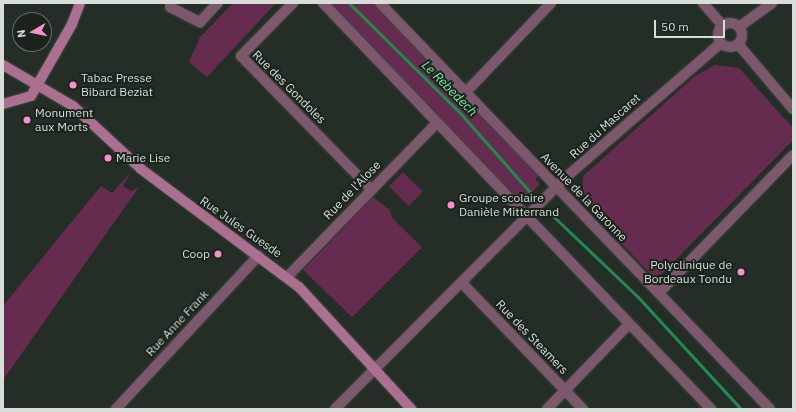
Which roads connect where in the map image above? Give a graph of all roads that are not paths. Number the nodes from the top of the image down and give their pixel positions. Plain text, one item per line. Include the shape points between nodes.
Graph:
1 (80, 3) edge
2 (218, 3) edge
3 (293, 3) edge
4 (323, 3) edge
5 (380, 3) edge
6 (551, 3) edge
7 (703, 3) edge
8 (772, 3) edge
9 (170, 6) dead end
10 (723, 26) junction
11 (740, 27) junction
12 (721, 43) junction
13 (738, 44) junction
14 (3, 65) edge
15 (39, 84) junction
16 (466, 92) junction
17 (3, 104) edge
18 (793, 109) edge
19 (437, 123) junction
20 (793, 155) edge
21 (557, 187) junction
22 (371, 189) junction
23 (527, 217) junction
24 (258, 256) junction
25 (287, 277) junction
26 (462, 283) junction
27 (659, 293) junction
28 (630, 324) junction
29 (376, 370) junction
30 (565, 390) junction
31 (116, 409) edge
32 (335, 409) edge
33 (411, 409) edge
34 (547, 409) edge
35 (583, 409) edge
36 (711, 409) edge
37 (770, 409) edge

1 - 15 street
2 - 9 street via 200,22
3 - 22 street, Rue des Gondoles via 241,56
4 - 19 street
5 - 16 street, Avenue de la Garonne
6 - 16 street
7 - 10 street
8 - 11 street
10 - 11 street via 733,23
10 - 12 street via 718,34
11 - 13 street via 742,37
12 - 13 street via 729,47
12 - 21 street, Rue du Mascaret
13 - 18 street
14 - 15 street, Rue Jules Guesde
15 - 17 street via 28,98
15 - 24 street, Rue Jules Guesde via 73,106 141,169
16 - 21 street, Avenue de la Garonne
19 - 22 street, Rue de l'Alose
19 - 23 street
20 - 27 street
21 - 23 street, Rue du Mascaret
21 - 27 street, Avenue de la Garonne
22 - 25 street, Rue de l'Alose
23 - 26 street, Rue du Mascaret
23 - 28 street
24 - 25 street, Rue Jules Guesde
24 - 31 street, Rue Anne Frank
25 - 29 street, Rue Jules Guesde via 338,325
26 - 29 street, Rue du Mascaret
26 - 30 street, Rue des Steamers
27 - 37 street, Avenue de la Garonne
28 - 30 street
28 - 36 street
29 - 32 street, Rue du Mascaret
29 - 33 street, Rue Jules Guesde
30 - 34 street
30 - 35 street, Rue des Steamers

